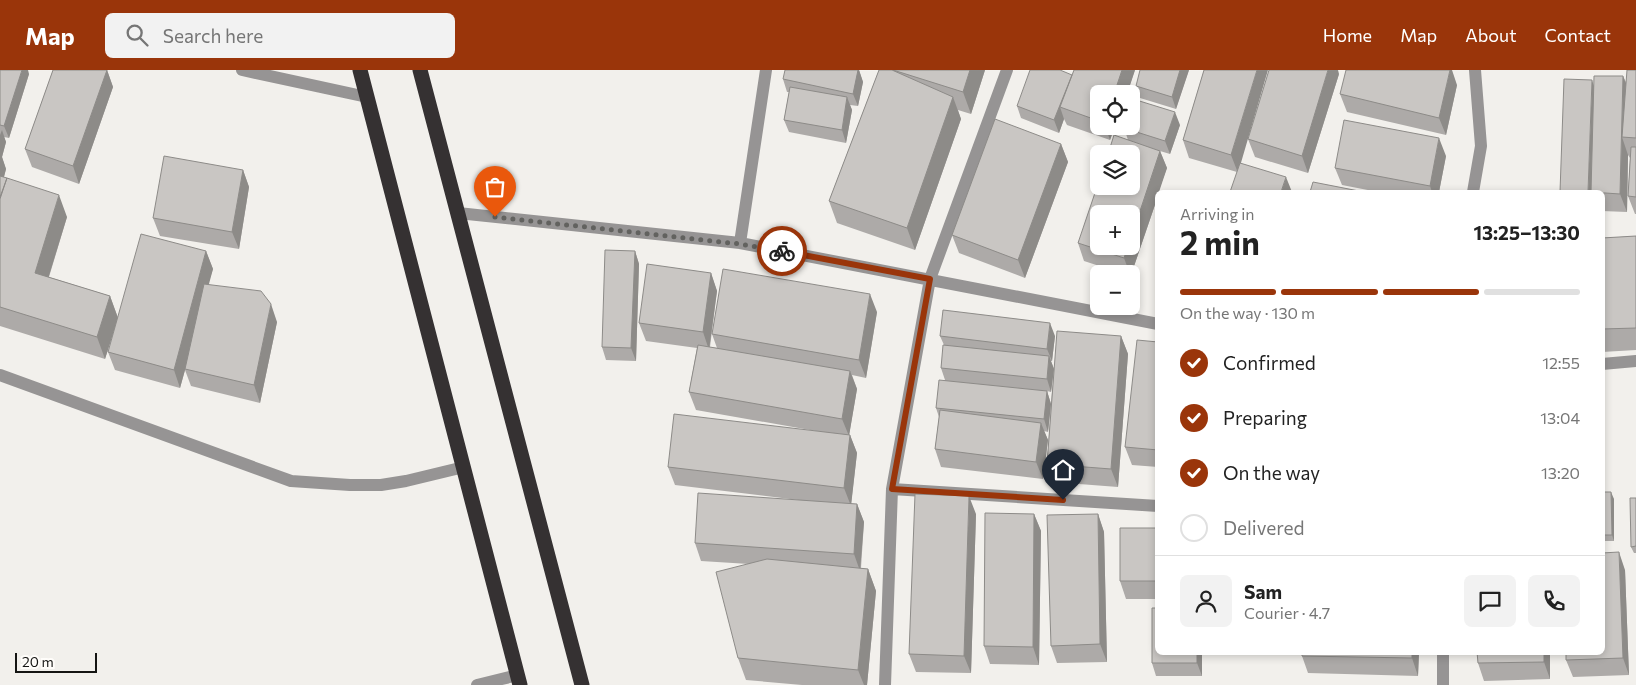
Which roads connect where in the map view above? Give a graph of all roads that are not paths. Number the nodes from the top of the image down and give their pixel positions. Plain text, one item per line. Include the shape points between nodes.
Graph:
1 (242, 70) edge
2 (360, 70) edge
3 (420, 70) edge
4 (766, 70) edge
5 (1007, 70) edge
6 (1475, 70) edge
7 (367, 97) junction
8 (1473, 190) edge
9 (458, 213) junction
10 (740, 244) junction
11 (930, 279) junction
12 (1155, 323) edge
13 (1636, 362) edge
14 (1605, 364) edge
15 (0, 375) edge
16 (464, 467) junction
17 (892, 489) junction
18 (1155, 506) edge
19 (1442, 655) edge
20 (519, 680) edge
21 (477, 685) edge
22 (582, 685) edge
23 (886, 685) edge
24 (1443, 685) edge

1 - 7 street
2 - 7 highway
3 - 9 highway
4 - 10 street
5 - 11 street
6 - 8 street via 1481,146
7 - 16 highway
9 - 10 street
9 - 22 highway
10 - 11 street
11 - 12 street
11 - 17 street
13 - 14 street
15 - 16 street via 291,481 381,485
16 - 20 highway
17 - 18 street
17 - 23 street
19 - 24 street
20 - 21 street

